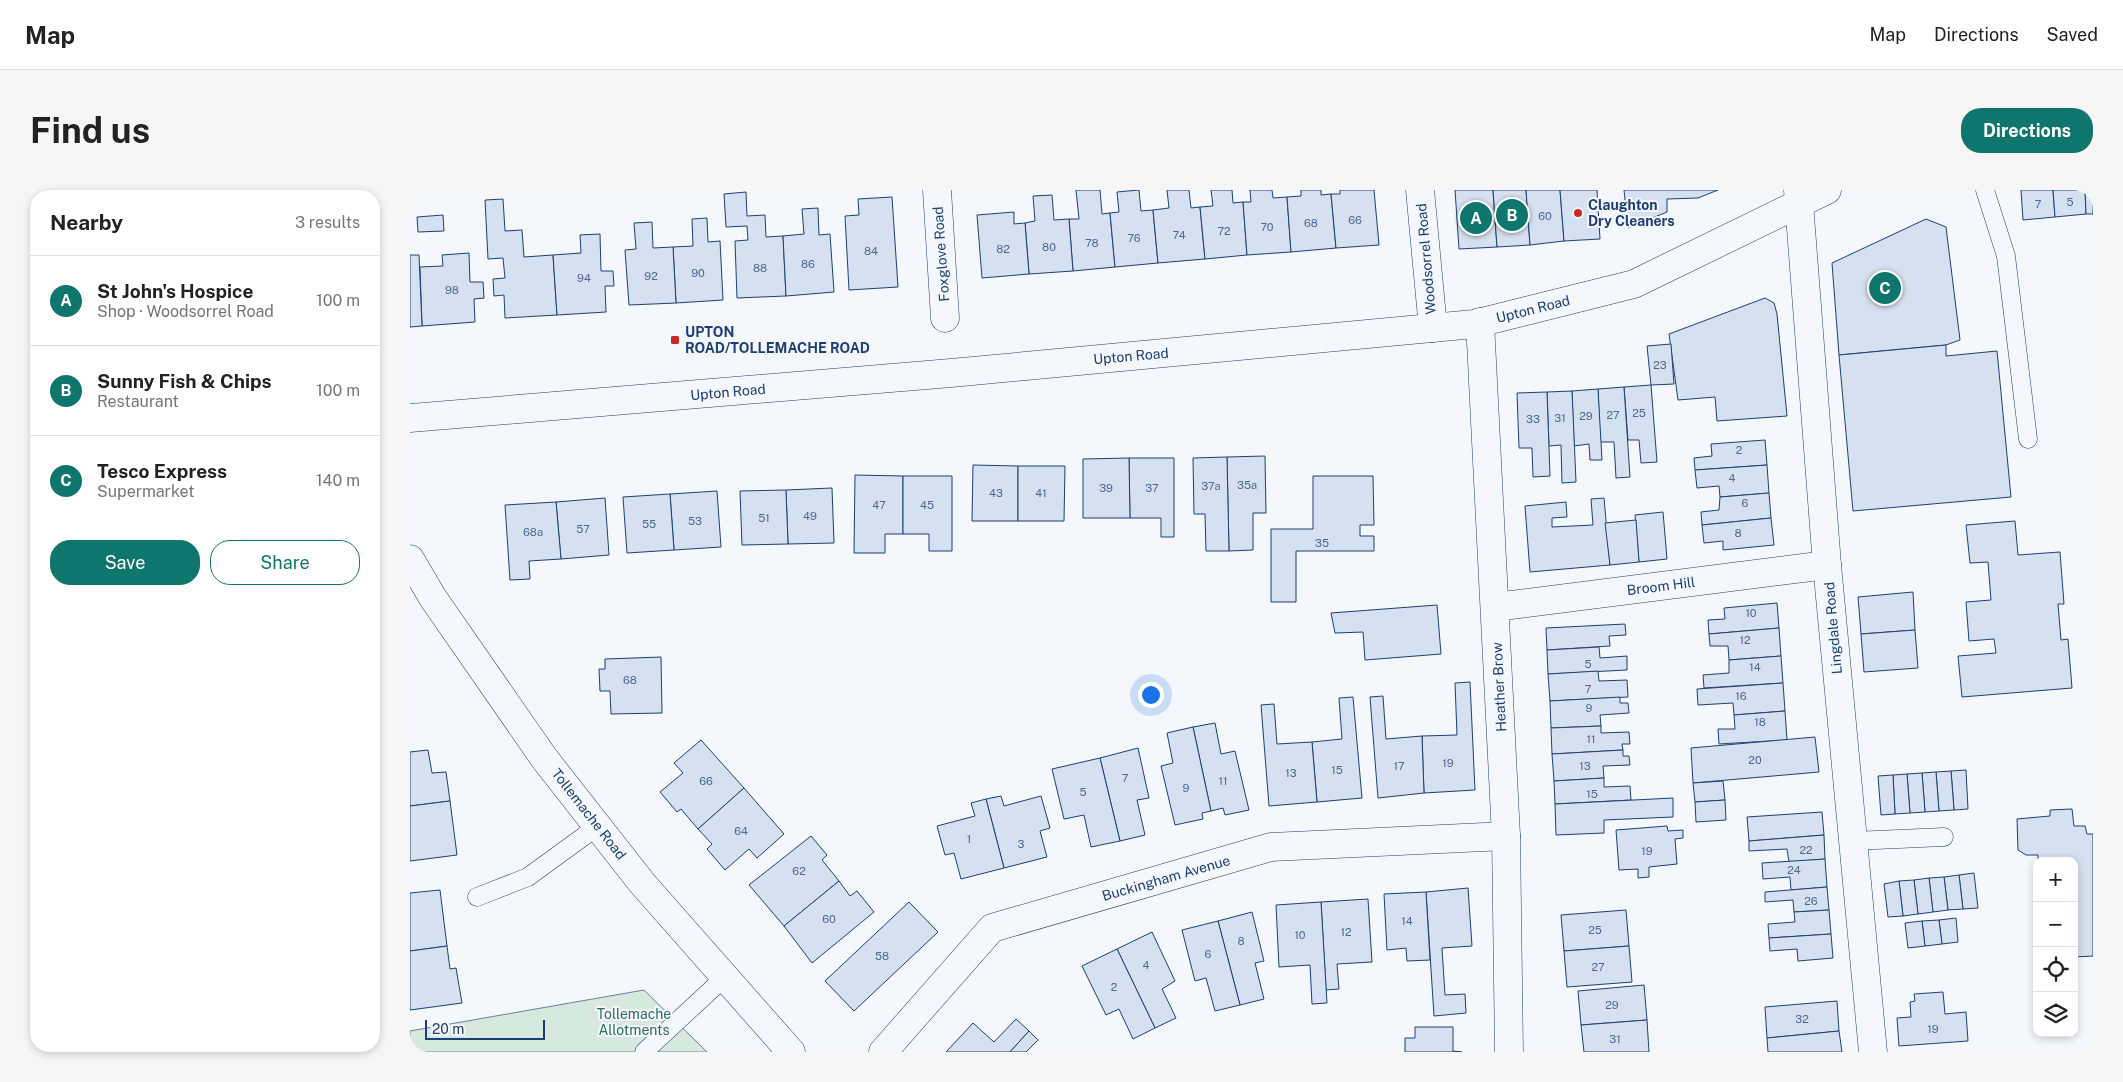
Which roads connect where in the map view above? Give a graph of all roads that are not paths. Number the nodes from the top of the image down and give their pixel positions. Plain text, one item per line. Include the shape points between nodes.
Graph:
1 (937, 190) edge
2 (1420, 190) edge
3 (1827, 190) edge
4 (1985, 190) edge
5 (1798, 197) edge
6 (945, 318) dead end
7 (1480, 322) junction
8 (1433, 328) junction
9 (410, 418) edge
10 (2028, 439) dead end
11 (410, 559) edge
12 (1827, 565) junction
13 (1495, 607) junction
14 (598, 826) junction
15 (1506, 836) junction
16 (1944, 837) dead end
17 (1854, 841) junction
18 (477, 897) dead end
19 (725, 977) junction
20 (644, 1052) edge
21 (791, 1052) edge
22 (884, 1052) edge
23 (1509, 1052) edge
24 (1873, 1052) edge

1 - 6 street, Foxglove Road
2 - 8 street, Woodsorrel Road
3 - 5 street, Upton Road
4 - 10 lane via 2006,256
5 - 7 street, Upton Road via 1634,284
5 - 12 street, Lingdale Road
7 - 8 street, Upton Road
7 - 13 street, Heather Brow
8 - 9 street, Upton Road via 951,373
11 - 14 street, Tollemache Road via 433,598 544,758
12 - 13 street, Broom Hill
12 - 17 street, Lingdale Road
13 - 15 street, Heather Brow
14 - 18 lane via 528,878
14 - 19 street, Tollemache Road via 642,883
15 - 22 street, Buckingham Avenue via 1271,847 992,928
15 - 23 street, Heather Brow
16 - 17 lane
17 - 24 street, Lingdale Road
19 - 20 lane
19 - 21 street, Tollemache Road

